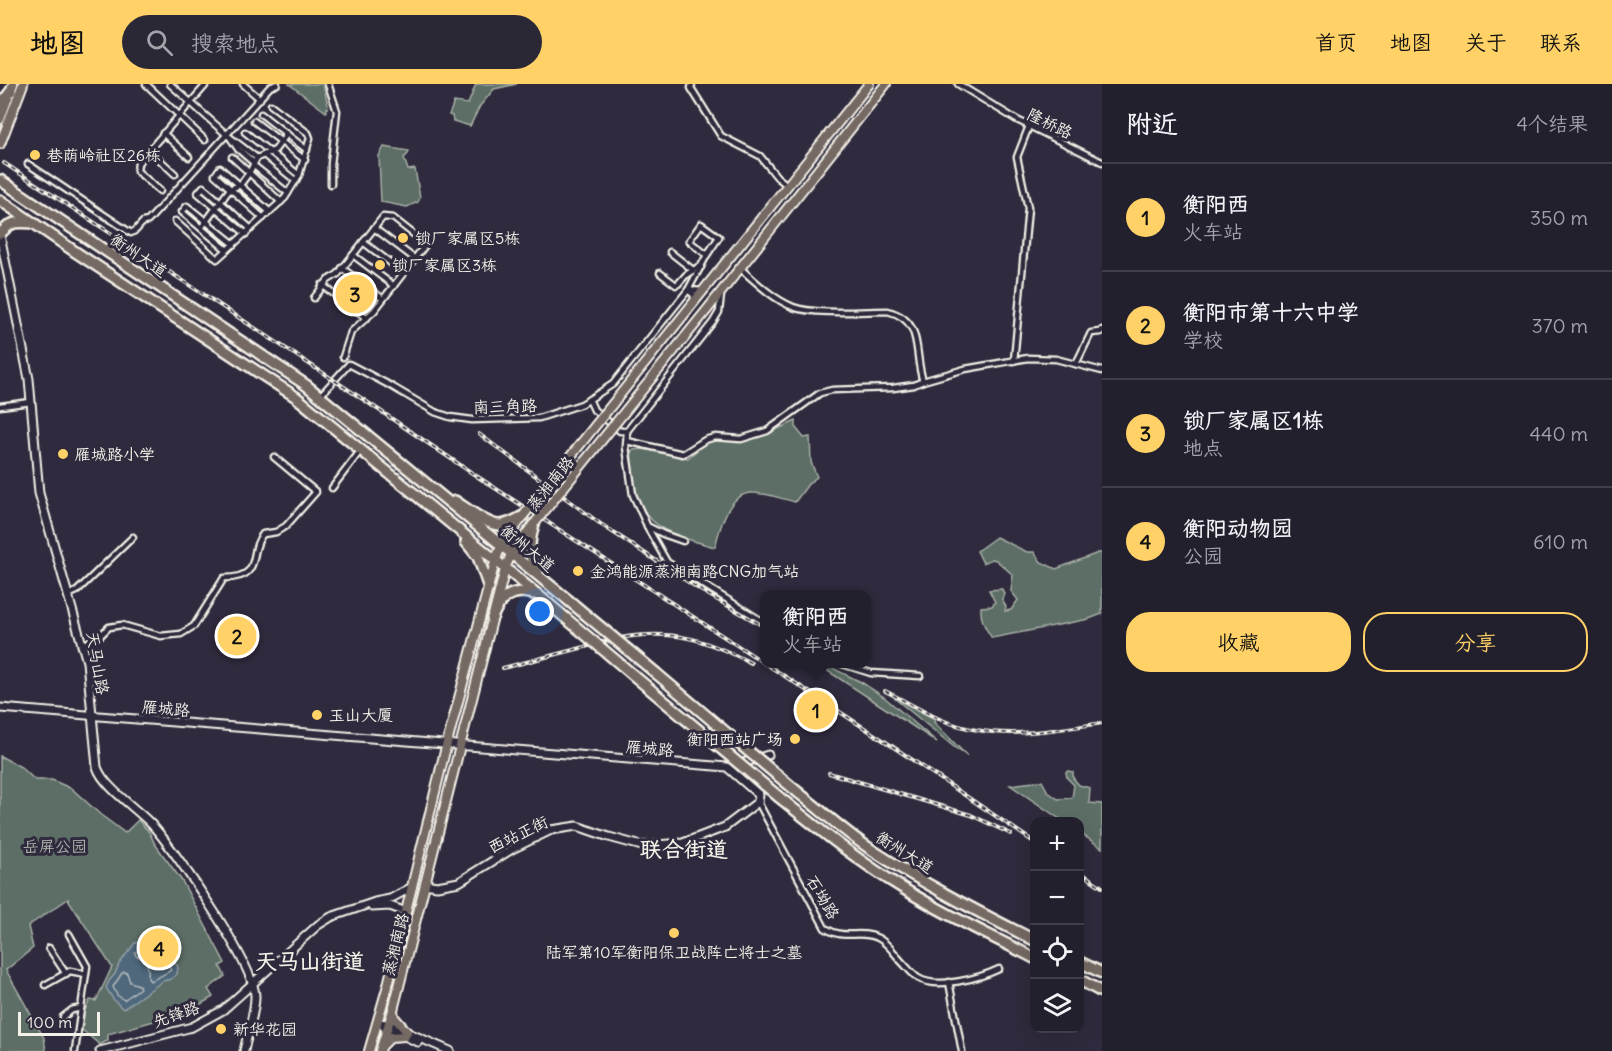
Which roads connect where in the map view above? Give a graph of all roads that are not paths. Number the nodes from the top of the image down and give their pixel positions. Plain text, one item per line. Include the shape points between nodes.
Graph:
1 (24, 84) edge
2 (146, 84) edge
3 (170, 84) edge
4 (205, 84) edge
5 (243, 84) edge
6 (277, 84) edge
7 (328, 84) edge
8 (692, 84) edge
9 (869, 84) edge
10 (886, 84) edge
11 (958, 84) edge
12 (12, 87) edge
13 (260, 99) junction
14 (190, 102) junction
15 (0, 105) edge
16 (271, 105) dead end
17 (261, 114) dead end
18 (178, 115) junction
19 (0, 118) edge
20 (254, 121) dead end
21 (1029, 126) junction
22 (245, 132) dead end
23 (163, 133) junction
24 (287, 134) junction
25 (227, 135) junction
26 (205, 140) dead end
27 (281, 141) junction
28 (0, 144) edge
29 (149, 150) junction
30 (307, 150) junction
31 (270, 152) junction
32 (264, 155) junction
33 (189, 157) dead end
34 (232, 157) dead end
35 (304, 160) junction
36 (255, 162) junction
37 (1102, 162) edge
38 (28, 164) dead end
39 (249, 173) junction
40 (175, 174) dead end
41 (299, 175) junction
42 (2, 181) edge
43 (296, 181) junction
44 (331, 184) dead end
45 (240, 185) junction
46 (788, 185) junction
47 (230, 189) junction
48 (160, 191) dead end
49 (288, 194) junction
50 (0, 200) edge
51 (220, 201) junction
52 (281, 202) junction
53 (216, 209) junction
54 (270, 212) junction
55 (263, 218) junction
56 (175, 221) dead end
57 (207, 222) junction
58 (32, 223) junction
59 (201, 228) junction
60 (374, 228) junction
61 (251, 229) junction
62 (246, 234) junction
63 (0, 235) edge
64 (363, 242) junction
65 (234, 244) junction
66 (227, 250) junction
67 (670, 252) dead end
68 (0, 255) edge
69 (353, 255) junction
70 (707, 255) junction
71 (415, 259) junction
72 (130, 267) junction
73 (701, 267) junction
74 (342, 268) junction
75 (740, 268) junction
76 (693, 270) junction
77 (404, 273) junction
78 (660, 273) dead end
79 (120, 282) junction
80 (322, 285) junction
81 (394, 286) junction
82 (688, 290) junction
83 (703, 291) junction
84 (721, 292) junction
85 (314, 298) dead end
86 (383, 299) junction
87 (694, 302) junction
88 (706, 311) junction
89 (719, 312) junction
90 (367, 318) junction
91 (1102, 330) edge
92 (343, 357) dead end
93 (1014, 361) junction
94 (1076, 364) junction
95 (1102, 371) edge
96 (922, 381) junction
97 (320, 396) junction
98 (589, 399) junction
99 (30, 402) junction
100 (0, 406) edge
101 (627, 431) junction
102 (627, 441) junction
103 (361, 450) junction
104 (274, 457) dead end
105 (425, 483) junction
106 (332, 488) dead end
107 (450, 503) junction
108 (440, 516) junction
109 (523, 516) junction
110 (482, 518) junction
111 (534, 524) junction
112 (647, 526) junction
113 (458, 530) junction
114 (133, 537) dead end
115 (490, 537) junction
116 (682, 541) dead end
117 (501, 546) junction
118 (511, 554) junction
119 (495, 562) junction
120 (505, 569) junction
121 (545, 582) junction
122 (489, 588) junction
123 (536, 594) junction
124 (68, 596) junction
125 (492, 618) junction
126 (760, 620) edge
127 (82, 646) junction
128 (856, 668) edge
129 (920, 676) dead end
130 (0, 710) edge
131 (91, 717) junction
132 (447, 746) junction
133 (459, 747) junction
134 (768, 755) dead end
135 (728, 769) junction
136 (758, 802) junction
137 (868, 847) junction
138 (858, 860) junction
139 (912, 875) junction
140 (425, 884) junction
141 (412, 887) junction
142 (903, 889) junction
143 (406, 912) junction
144 (69, 934) dead end
145 (1030, 938) edge
146 (49, 948) dead end
147 (1030, 955) edge
148 (1084, 964) edge
149 (999, 969) dead end
150 (1102, 973) edge
151 (66, 974) junction
152 (86, 974) junction
153 (949, 982) junction
154 (1084, 982) edge
155 (45, 985) dead end
156 (251, 988) junction
157 (1102, 992) edge
158 (81, 1008) junction
159 (393, 1010) junction
160 (63, 1017) dead end
161 (377, 1023) junction
162 (387, 1026) junction
163 (406, 1034) junction
164 (381, 1048) edge
165 (113, 1050) edge
166 (75, 1051) edge
167 (100, 1051) edge
168 (242, 1051) edge
169 (369, 1051) edge
170 (438, 1051) edge
171 (450, 1051) edge
172 (962, 1051) edge

1 - 28 main road
2 - 18 street
3 - 14 street
4 - 14 street
5 - 13 street
6 - 13 street
7 - 44 street via 337,111
8 - 46 street via 721,136 760,156
9 - 46 main road, 蒸湘南路
10 - 75 main road, 蒸湘南路
11 - 21 street, 隆桥路
12 - 15 highway
12 - 19 main road
13 - 25 street
14 - 18 street
14 - 25 street
16 - 30 street via 308,133
17 - 24 street
18 - 23 street
18 - 26 street
20 - 27 street
21 - 37 street, 隆桥路
21 - 93 street via 1017,157 1028,208
22 - 31 street
23 - 29 street
23 - 33 street
24 - 27 street
24 - 30 street
25 - 36 street
25 - 38 street via 148,221 131,233
27 - 31 street
27 - 35 street
29 - 40 street
29 - 48 street via 136,167
30 - 35 street
31 - 32 street
31 - 41 street
32 - 36 street
32 - 43 street
34 - 39 street
35 - 41 street
36 - 39 street
36 - 49 street
39 - 45 street
39 - 52 street
41 - 43 street
42 - 72 highway, 衡州大道
43 - 49 street
45 - 47 street
45 - 47 street via 220,168 214,175
45 - 54 street
46 - 83 main road, 蒸湘南路
47 - 51 street
47 - 55 street
49 - 52 street
50 - 58 highway, 衡州大道
51 - 53 street
51 - 53 street via 203,187 198,193
51 - 61 street
52 - 54 street
53 - 57 street
53 - 62 street
54 - 55 street
55 - 61 street
56 - 66 street via 217,259
57 - 59 street
57 - 59 street via 187,206 182,212
57 - 65 street
58 - 63 highway via 10,224
58 - 79 highway, 衡州大道
59 - 66 street
60 - 64 street
60 - 71 street
60 - 71 street via 383,217 393,218 426,244
61 - 62 street
62 - 65 street
63 - 99 street, 天马山路 via 29,379
64 - 69 street
64 - 77 street
65 - 66 street
67 - 76 street
68 - 99 street, 天马山路
69 - 74 street
69 - 81 street
70 - 70 street, 南三角路 via 689,241 701,224 719,237
70 - 73 street, 南三角路
71 - 77 street
72 - 79 highway via 112,267
72 - 97 highway, 衡州大道
73 - 76 street
73 - 82 street, 南三角路
74 - 80 street
74 - 86 street
75 - 84 main road, 蒸湘南路
75 - 96 street via 794,307 897,314 907,321 916,337
76 - 78 street via 676,285
77 - 81 street
79 - 103 highway, 衡州大道 via 296,397
80 - 85 street
80 - 90 street
81 - 86 street
82 - 83 street
82 - 87 street via 694,295
82 - 98 street, 南三角路 via 613,384
83 - 87 main road, 蒸湘南路
84 - 88 main road, 蒸湘南路
84 - 89 street
86 - 90 street
87 - 109 main road, 蒸湘南路, bridge
88 - 89 street via 714,308
88 - 111 main road, 蒸湘南路, bridge
89 - 101 street
90 - 92 street via 351,332
91 - 94 street via 1090,333
93 - 94 street via 1056,359
93 - 96 street
94 - 95 street
96 - 102 street via 893,388 820,393 767,430 741,439 715,436 683,454
97 - 98 street, 南三角路 via 349,364 450,417 539,418
97 - 105 highway, 衡州大道
98 - 101 street via 594,410
99 - 100 street
99 - 124 street, 天马山路 via 39,493
99 - 127 street, 天马山路 via 36,494
101 - 102 street
102 - 112 street via 633,495
103 - 106 street
103 - 108 highway, 衡州大道
104 - 127 street via 316,492 286,526 258,539 251,567 241,575 224,578 194,626 181,634 161,636 122,626 109,627
105 - 107 highway, 衡州大道
105 - 110 highway
107 - 108 highway via 450,515
107 - 115 highway, 衡州大道
108 - 113 highway, 衡州大道
109 - 110 highway via 500,525
109 - 117 main road, 蒸湘南路
110 - 115 highway
111 - 118 main road, 蒸湘南路
111 - 121 highway via 531,559
112 - 116 street
112 - 126 street via 667,562
113 - 119 highway, 衡州大道
113 - 122 highway via 478,557
114 - 124 street
115 - 117 highway, 衡州大道
117 - 118 highway, 衡州大道
117 - 119 main road, 蒸湘南路
118 - 120 main road, 蒸湘南路
118 - 121 highway, 衡州大道
119 - 120 highway, 衡州大道
119 - 122 main road, 蒸湘南路
120 - 123 highway, 衡州大道
120 - 125 main road, 蒸湘南路
121 - 137 highway, 衡州大道, bridge
122 - 132 main road, 蒸湘南路
123 - 125 highway via 518,592 505,597
123 - 138 highway, 衡州大道, bridge
124 - 127 street, 天马山路
125 - 133 main road, 蒸湘南路
127 - 131 street, 天马山路
128 - 129 street via 871,673
130 - 131 street, 雁城路
131 - 132 street, 雁城路
131 - 156 street, 天马山路 via 94,768 100,781 150,827 184,872 219,926
132 - 133 street, 雁城路
132 - 141 main road, 蒸湘南路
133 - 135 street, 雁城路
133 - 140 main road, 蒸湘南路
134 - 135 street
135 - 136 street via 757,796
136 - 140 street, 西站正街 via 725,827 683,843 642,846 577,826 551,830 459,882
136 - 153 street, 石坳路 via 825,928 833,934 868,934 882,940 918,978
137 - 138 highway via 866,856
137 - 139 highway, 衡州大道
138 - 142 highway, 衡州大道
139 - 142 highway via 900,877
139 - 145 highway, 衡州大道
140 - 159 main road, 蒸湘南路
141 - 143 main road, 蒸湘南路
141 - 156 street via 318,925
142 - 147 highway, 衡州大道
143 - 156 street via 376,906 332,920
143 - 161 main road, 蒸湘南路
144 - 152 street via 87,966
146 - 151 street
148 - 150 highway
149 - 153 street, 石坳路
151 - 152 street
151 - 155 street
152 - 158 street
153 - 172 street
154 - 157 highway
156 - 165 street, 先锋路 via 225,1012 192,1029
156 - 168 street, 天马山路
158 - 160 street
158 - 166 street
159 - 162 main road, 蒸湘南路
159 - 163 main road
161 - 162 street
161 - 169 main road, 蒸湘南路
162 - 163 street
162 - 164 main road, 蒸湘南路
163 - 164 main road via 392,1037
163 - 170 street
163 - 171 street
165 - 167 street, 先锋路

